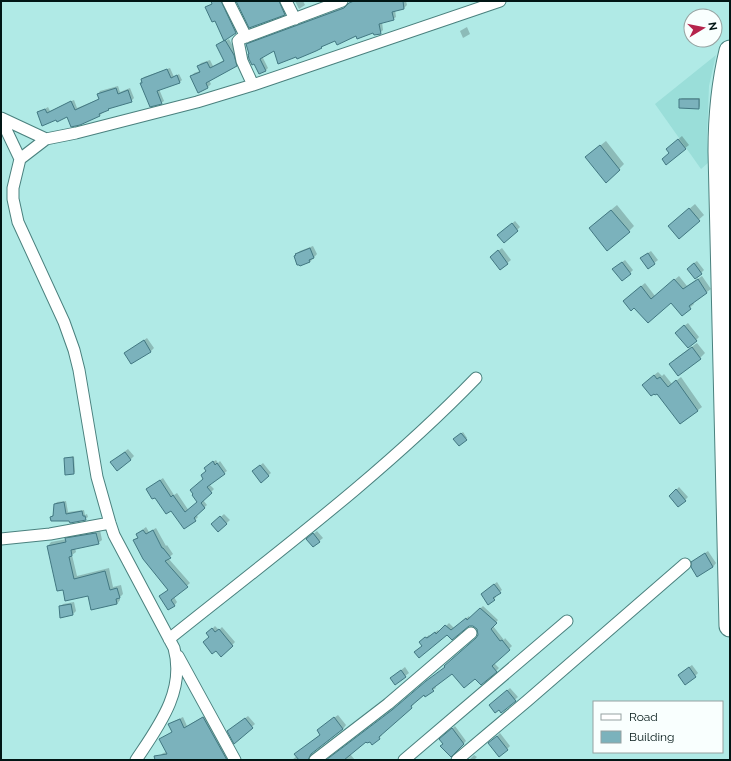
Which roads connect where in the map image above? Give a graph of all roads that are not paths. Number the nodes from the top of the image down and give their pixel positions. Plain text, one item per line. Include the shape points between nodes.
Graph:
1 (228, 1) edge
2 (286, 1) edge
3 (342, 1) edge
4 (500, 1) edge
5 (295, 19) junction
6 (246, 38) junction
7 (730, 51) edge
8 (253, 84) junction
9 (1, 118) edge
10 (46, 139) junction
11 (20, 159) junction
12 (476, 378) dead end
13 (110, 523) junction
14 (1, 539) edge
15 (686, 564) dead end
16 (567, 621) dead end
17 (730, 626) edge
18 (471, 633) dead end
19 (171, 643) junction
20 (136, 760) edge
21 (235, 760) edge
22 (315, 760) edge
23 (404, 760) edge
24 (457, 760) edge

1 - 6 street
2 - 5 street
3 - 5 street
4 - 8 street
5 - 6 street
6 - 8 street via 238,41 238,47
7 - 17 highway via 720,103 719,151
8 - 10 street via 196,102
9 - 10 street
9 - 11 street
10 - 11 street
11 - 13 street via 13,188 15,210 74,350 97,477
12 - 19 street via 416,437
13 - 14 street via 50,534
13 - 19 street
15 - 24 street
16 - 23 street
18 - 22 street
19 - 20 street via 178,666 169,704 160,725
19 - 21 street

